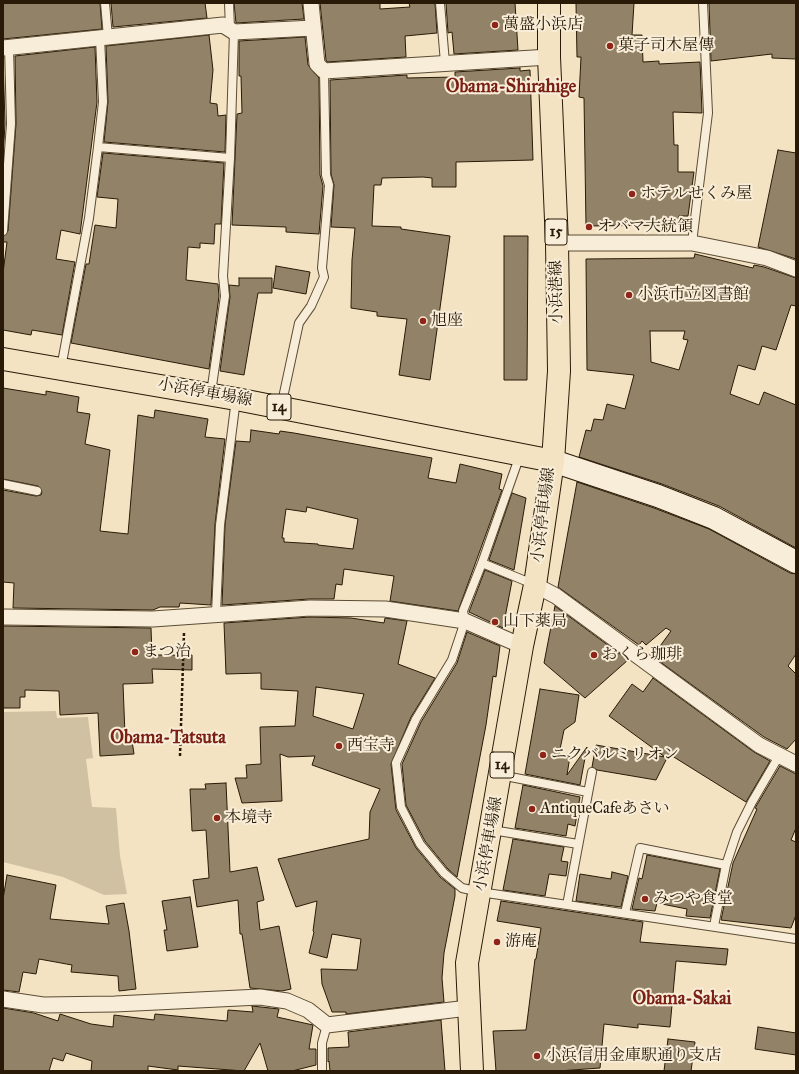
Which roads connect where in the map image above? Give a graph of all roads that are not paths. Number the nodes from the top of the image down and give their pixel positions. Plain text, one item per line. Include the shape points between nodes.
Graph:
1 (105, 3) edge
2 (229, 3) edge
3 (311, 3) edge
4 (440, 3) edge
5 (549, 3) edge
6 (703, 3) edge
7 (313, 28) junction
8 (232, 31) junction
9 (104, 37) junction
10 (6, 47) edge
11 (549, 57) junction
12 (445, 63) junction
13 (324, 71) junction
14 (98, 146) junction
15 (230, 158) junction
16 (3, 231) edge
17 (556, 243) junction
18 (692, 243) junction
19 (796, 270) edge
20 (3, 358) edge
21 (61, 368) junction
22 (211, 394) junction
23 (236, 399) junction
24 (281, 408) junction
25 (520, 454) junction
26 (553, 461) junction
27 (3, 484) edge
28 (37, 491) dead end
29 (796, 562) edge
30 (482, 563) junction
31 (535, 585) junction
32 (216, 613) junction
33 (3, 617) edge
34 (465, 621) junction
35 (522, 646) junction
36 (779, 756) junction
37 (796, 764) edge
38 (592, 772) dead end
39 (500, 775) junction
40 (588, 792) junction
41 (491, 830) junction
42 (578, 844) junction
43 (726, 865) junction
44 (480, 892) junction
45 (567, 905) junction
46 (625, 913) junction
47 (714, 926) junction
48 (796, 939) edge
49 (3, 999) edge
50 (468, 1008) junction
51 (327, 1026) junction
52 (322, 1071) edge
53 (472, 1071) edge

1 - 9 lane
2 - 8 lane
3 - 7 street
4 - 12 lane
5 - 11 main road, 小浜港線 / 15
6 - 18 lane via 708,113
7 - 8 street
7 - 13 street via 317,64
8 - 9 street via 223,24
8 - 15 lane
9 - 10 street
9 - 14 lane via 103,102
10 - 16 lane via 11,124
11 - 12 street
11 - 17 main road, 小浜港線 / 15
12 - 13 street
13 - 24 lane via 326,175 329,184 322,268 324,277 311,306 299,323
14 - 15 lane
14 - 21 lane via 89,218
15 - 22 lane via 224,296
17 - 18 street
17 - 26 main road, 小浜港線 / 15 via 558,371
18 - 19 street via 767,258
20 - 21 main road, 小浜停車場線 / 14
21 - 22 main road, 小浜停車場線 / 14
22 - 23 main road, 小浜停車場線 / 14
23 - 24 main road, 小浜停車場線 / 14
23 - 32 lane via 220,525
24 - 25 main road, 小浜停車場線 / 14
25 - 26 main road, 小浜停車場線 / 14
25 - 30 lane
26 - 29 street via 658,496 714,518
26 - 31 main road, 小浜停車場線 / 14
27 - 28 lane
30 - 31 lane
30 - 34 lane via 463,612
31 - 35 main road, 小浜停車場線 / 14
31 - 36 street via 556,596 752,740
32 - 33 street via 153,619
32 - 34 street via 310,608 385,609
34 - 35 street
34 - 44 lane via 452,660 416,719 396,763 402,806 420,844 444,873 462,888
35 - 39 main road, 小浜停車場線 / 14
36 - 37 street
36 - 43 lane via 740,826
38 - 40 lane
39 - 40 lane
39 - 41 main road, 小浜停車場線 / 14
40 - 42 lane
41 - 42 lane
41 - 44 main road, 小浜停車場線 / 14
42 - 45 lane
43 - 46 lane via 640,848
43 - 47 lane
44 - 45 lane
44 - 50 main road, 小浜停車場線 / 14 via 467,963
45 - 46 lane
46 - 47 lane
47 - 48 lane
49 - 51 street via 43,1005 260,997 287,1001 308,1010
50 - 51 street
50 - 53 main road, 小浜停車場線 / 14
51 - 52 lane via 322,1042

